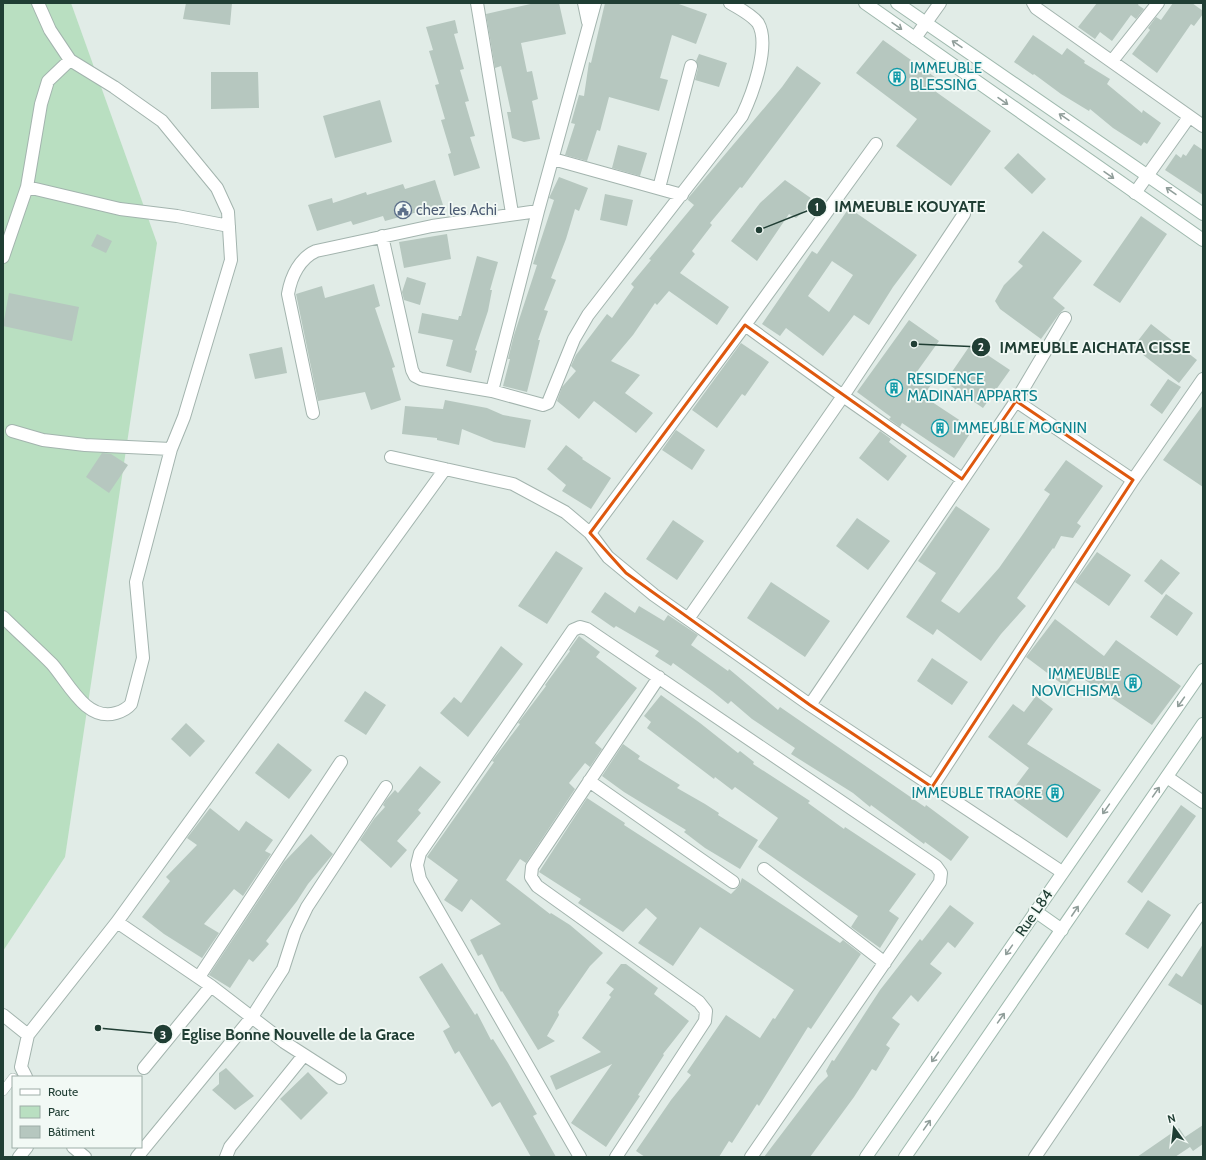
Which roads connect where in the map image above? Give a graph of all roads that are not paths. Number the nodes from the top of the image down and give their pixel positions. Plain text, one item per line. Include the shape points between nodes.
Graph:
1 (38, 3) edge
2 (477, 3) edge
3 (584, 3) edge
4 (595, 3) edge
5 (730, 3) edge
6 (865, 3) edge
7 (897, 3) edge
8 (940, 3) edge
9 (1033, 3) edge
10 (1158, 3) edge
11 (925, 22) junction
12 (589, 25) junction
13 (914, 38) junction
14 (70, 60) junction
15 (1112, 61) junction
16 (691, 66) dead end
17 (1189, 117) junction
18 (1203, 126) edge
19 (876, 144) dead end
20 (553, 160) junction
21 (1149, 176) junction
22 (27, 187) junction
23 (659, 188) junction
24 (1135, 193) junction
25 (682, 195) junction
26 (538, 211) junction
27 (512, 213) junction
28 (964, 214) dead end
29 (1203, 214) edge
30 (229, 226) junction
31 (382, 236) junction
32 (1203, 240) edge
33 (3, 257) edge
34 (1065, 318) dead end
35 (745, 325) junction
36 (1203, 379) edge
37 (492, 391) junction
38 (843, 396) junction
39 (1016, 401) junction
40 (313, 413) dead end
41 (12, 430) dead end
42 (171, 449) junction
43 (391, 456) dead end
44 (445, 469) junction
45 (962, 479) junction
46 (1133, 480) junction
47 (590, 533) junction
48 (3, 617) edge
49 (688, 619) junction
50 (1203, 670) edge
51 (659, 677) junction
52 (810, 705) junction
53 (1203, 724) edge
54 (341, 762) dead end
55 (1167, 777) junction
56 (589, 781) junction
57 (386, 787) dead end
58 (932, 787) junction
59 (1203, 802) edge
60 (764, 869) dead end
61 (1062, 872) junction
62 (733, 882) dead end
63 (1203, 909) edge
64 (1035, 911) junction
65 (117, 922) junction
66 (1062, 930) junction
67 (885, 963) junction
68 (199, 977) junction
69 (211, 986) junction
70 (3, 1015) edge
71 (252, 1017) junction
72 (28, 1034) junction
73 (304, 1055) junction
74 (144, 1068) dead end
75 (24, 1072) edge
76 (12, 1078) edge
77 (340, 1078) dead end
78 (3, 1091) edge
79 (26, 1148) edge
80 (74, 1148) edge
81 (19, 1157) edge
82 (85, 1157) edge
83 (137, 1157) edge
84 (226, 1157) edge
85 (580, 1157) edge
86 (616, 1157) edge
87 (751, 1157) edge
88 (866, 1157) edge
89 (905, 1157) edge
90 (1035, 1157) edge

1 - 14 street via 50,30
2 - 27 street
3 - 12 street
4 - 12 street
5 - 25 street via 757,23 761,35 757,78 742,116
6 -> 13 street
7 - 11 street
8 - 11 street
9 - 15 street via 1036,8
10 - 15 street
11 - 13 street
21 -> 11 street
12 - 20 street
13 -> 24 street
14 - 22 street via 48,81 41,104
14 - 30 street via 162,121 217,188 228,212
15 - 17 street
16 - 23 street
17 - 18 street
17 - 21 street
19 - 35 street
20 - 23 street
20 - 26 street
21 - 24 street
29 -> 21 street
22 - 30 street via 120,209
22 - 33 street
23 - 25 street
24 - 32 street
25 - 37 street via 580,326 548,403 543,405
26 - 27 street
26 - 37 street
27 - 31 street
28 - 38 street
30 - 42 street via 231,260 184,417
31 - 37 street via 415,376
31 - 40 street via 316,251 306,256 290,283 289,304
34 - 39 street
35 - 38 street
35 - 47 street
36 - 46 street
38 - 45 street
38 - 49 street
39 - 45 street
39 - 46 street
41 - 42 street via 44,440 85,445
42 - 48 street via 136,582 143,658 135,696 126,710 113,714 100,713 83,703 52,665
43 - 44 street
44 - 47 street via 514,484 565,512
44 - 65 street
45 - 52 street
46 - 58 street
47 - 49 street via 608,557 626,574
49 - 52 street
50 -> 61 street, Rue L84
51 - 56 street
51 - 67 street via 936,866 941,873 940,882
51 - 85 street via 587,629 580,627 573,630 420,853 417,866 420,879 444,922
52 - 58 street
53 - 55 street
54 - 68 street
55 - 59 street
66 -> 55 street
56 - 62 street
56 - 86 street via 532,867 531,877 537,886 699,1002 706,1011 705,1021
57 - 71 street via 307,907 295,932 283,969
58 - 61 street
60 - 67 street
61 - 64 street, Rue L84
63 - 90 street
64 - 66 street
64 -> 88 street, Rue L84
65 - 68 street
65 - 72 street
89 -> 66 street
67 - 87 street
68 - 69 street
69 - 71 street
69 - 74 street
70 - 72 street
71 - 73 street
71 - 83 street
72 - 75 street
73 - 77 street
73 - 84 street via 230,1147
76 - 78 lane
79 - 81 street
80 - 82 street

